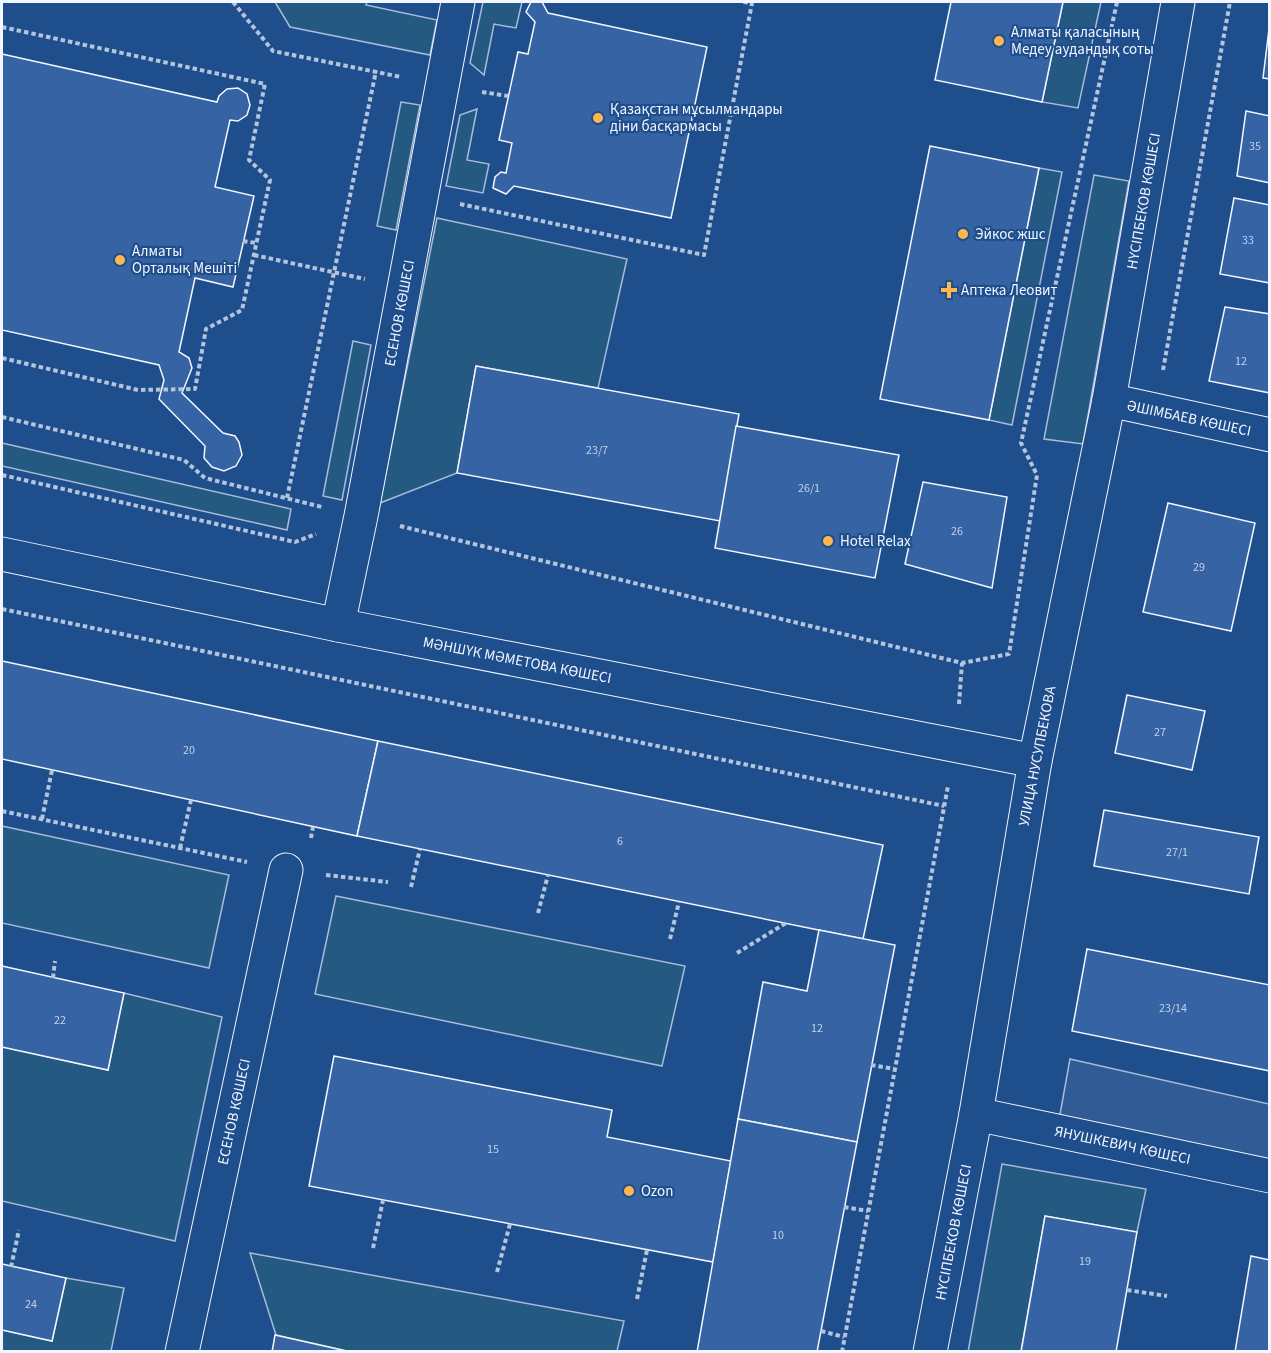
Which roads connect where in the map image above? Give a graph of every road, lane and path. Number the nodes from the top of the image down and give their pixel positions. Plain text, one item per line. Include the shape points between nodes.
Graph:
1 (233, 2) edge
2 (458, 2) edge
3 (743, 2) edge
4 (1117, 2) edge
5 (1178, 2) edge
6 (1230, 2) edge
7 (2, 27) edge
8 (376, 71) junction
9 (442, 85) junction
10 (508, 96) dead end
11 (422, 196) junction
12 (243, 241) dead end
13 (256, 243) junction
14 (254, 255) junction
15 (334, 272) junction
16 (405, 287) junction
17 (2, 358) edge
18 (1162, 371) dead end
19 (1109, 400) junction
20 (2, 417) edge
21 (1269, 435) edge
22 (2, 475) edge
23 (287, 498) junction
24 (362, 516) junction
25 (2, 554) edge
26 (2, 609) edge
27 (338, 625) junction
28 (962, 663) junction
29 (955, 746) junction
30 (1035, 761) junction
31 (52, 770) dead end
32 (191, 800) dead end
33 (944, 806) junction
34 (2, 811) edge
35 (42, 819) junction
36 (180, 848) junction
37 (420, 849) dead end
38 (286, 870) junction
39 (548, 875) dead end
40 (388, 882) dead end
41 (411, 887) dead end
42 (679, 902) dead end
43 (538, 913) dead end
44 (786, 923) dead end
45 (670, 939) dead end
46 (737, 952) dead end
47 (56, 961) dead end
48 (53, 978) dead end
49 (871, 1065) dead end
50 (894, 1069) junction
51 (976, 1114) junction
52 (1269, 1176) edge
53 (383, 1200) dead end
54 (844, 1208) dead end
55 (868, 1211) junction
56 (510, 1224) dead end
57 (19, 1230) dead end
58 (373, 1248) dead end
59 (647, 1250) dead end
60 (11, 1266) dead end
61 (497, 1272) dead end
62 (1127, 1290) dead end
63 (1167, 1296) dead end
64 (637, 1299) dead end
65 (821, 1331) dead end
66 (844, 1337) junction
67 (182, 1352) edge
68 (842, 1352) edge
69 (930, 1352) edge

1 - 8 path via 273,51
2 - 9 street, ЕСЕНОВ КӨШЕСІ
3 - 11 path via 752,3 704,255
4 - 28 path via 1021,443 1037,475 1009,654
5 - 19 street, НҮСІПБЕКОВ КӨШЕСІ
6 - 18 path
7 - 13 path via 266,84 249,160 270,180
8 - 9 path
8 - 15 path
9 - 10 path
9 - 11 street, ЕСЕНОВ КӨШЕСІ
11 - 16 street, ЕСЕНОВ КӨШЕСІ
12 - 13 path
13 - 14 path
14 - 15 path
14 - 17 path via 242,310 206,329 195,389 138,390
15 - 16 path
15 - 23 path
16 - 24 street, ЕСЕНОВ КӨШЕСІ
19 - 21 street, ӘШІМБАЕВ КӨШЕСІ
19 - 30 street, УЛИЦА НУСУПБЕКОВА
20 - 23 path via 184,460 205,478
22 - 24 path via 295,542
23 - 24 path
24 - 27 street, ЕСЕНОВ КӨШЕСІ
24 - 28 path
25 - 27 street, МӘНШҮК МӘМЕТОВА КӨШЕСІ
26 - 33 path
27 - 29 street, МӘНШҮК МӘМЕТОВА КӨШЕСІ
28 - 29 path
29 - 30 street, МӘНШҮК МӘМЕТОВА КӨШЕСІ
29 - 33 path
30 - 51 street, УЛИЦА НУСУПБЕКОВА
31 - 35 path
32 - 36 path
33 - 50 path
34 - 35 path
35 - 36 path
36 - 38 path
37 - 41 path
38 - 40 path
38 - 67 street, ЕСЕНОВ КӨШЕСІ
39 - 43 path
42 - 45 path
44 - 46 path
47 - 48 path
49 - 50 path
50 - 55 path
51 - 52 street, ЯНУШКЕВИЧ КӨШЕСІ
51 - 69 street, НҮСІПБЕКОВ КӨШЕСІ
53 - 58 path
54 - 55 path
55 - 66 path
56 - 61 path
57 - 60 path
59 - 64 path
62 - 63 path
65 - 66 path
66 - 68 path

